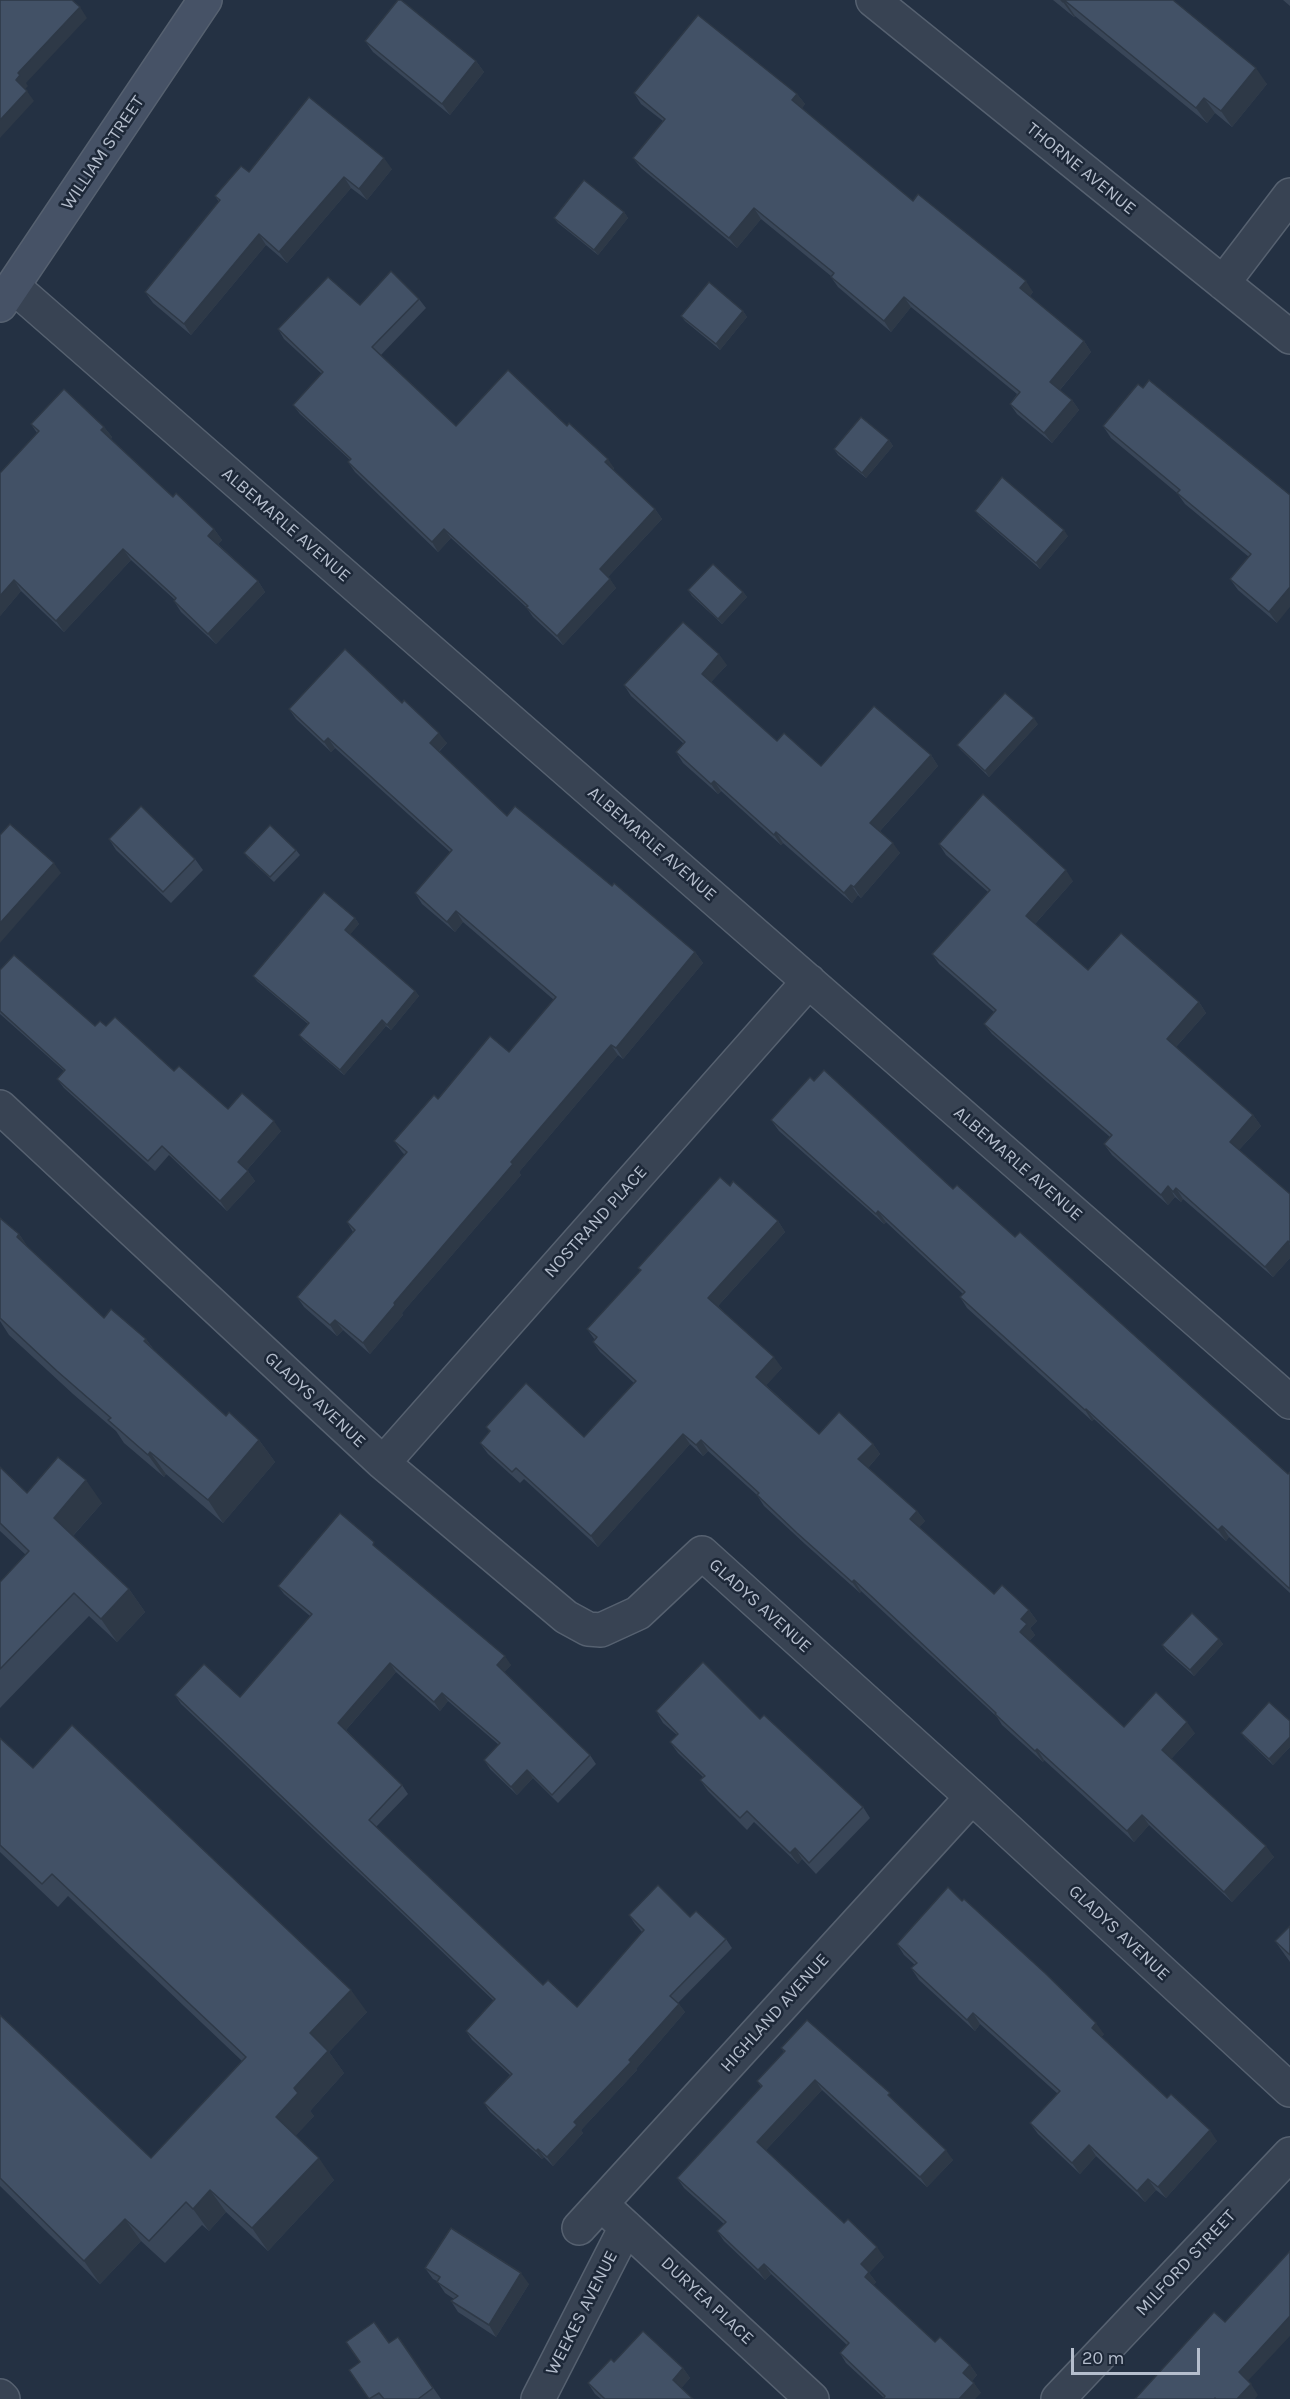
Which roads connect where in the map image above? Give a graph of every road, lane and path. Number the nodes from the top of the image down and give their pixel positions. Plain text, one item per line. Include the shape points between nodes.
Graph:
1 (873, 0) edge
2 (204, 1) edge
3 (1290, 195) edge
4 (1222, 283) junction
5 (7, 296) edge
6 (1290, 337) edge
7 (809, 981) junction
8 (0, 1107) edge
9 (1290, 1402) edge
10 (383, 1463) junction
11 (972, 1797) junction
12 (1290, 2090) edge
13 (1290, 2154) edge
14 (601, 2204) junction
15 (626, 2227) junction
16 (579, 2228) dead end
17 (0, 2396) edge
18 (3, 2399) edge
19 (538, 2399) edge
20 (812, 2399) edge
21 (1058, 2399) edge

1 - 4 street, THORNE AVENUE
2 - 5 street, WILLIAM STREET
3 - 4 street
4 - 6 street, THORNE AVENUE
5 - 7 street, ALBEMARLE AVENUE
7 - 9 street, ALBEMARLE AVENUE
7 - 10 street, NOSTRAND PLACE
8 - 10 street, GLADYS AVENUE
10 - 11 street, GLADYS AVENUE via 566,1617 588,1629 601,1630 638,1613 702,1553
11 - 12 street, GLADYS AVENUE
11 - 14 street, HIGHLAND AVENUE
13 - 21 street, MILFORD STREET
14 - 15 street, DURYEA PLACE
14 - 16 street, HIGHLAND AVENUE
15 - 19 street, WEEKES AVENUE
15 - 20 street, DURYEA PLACE
17 - 18 street

